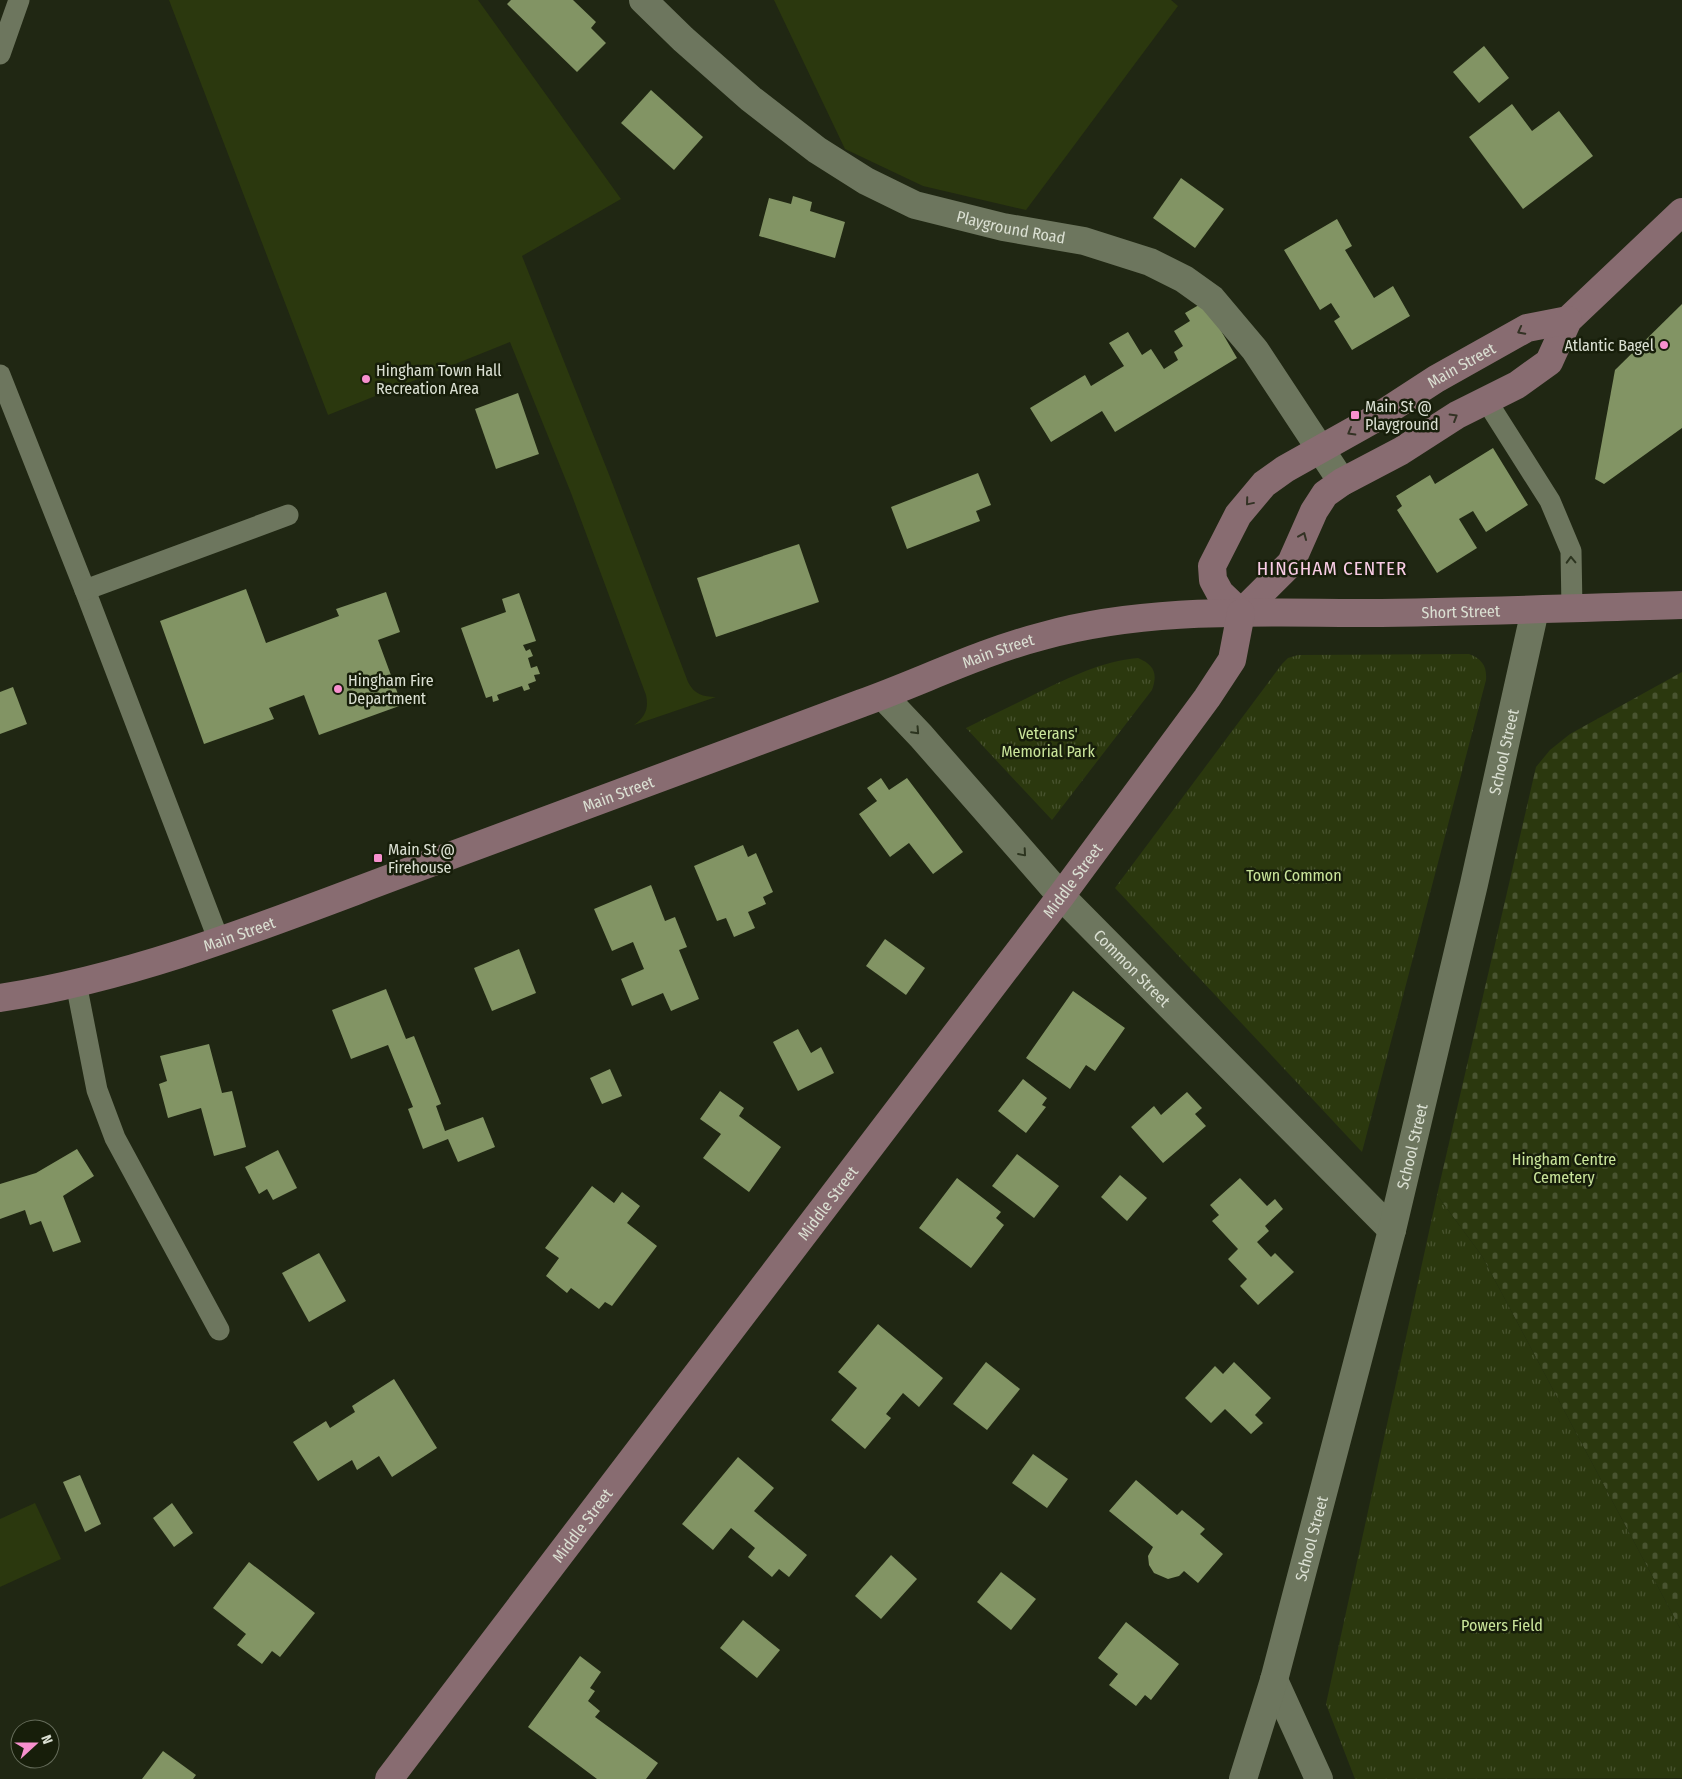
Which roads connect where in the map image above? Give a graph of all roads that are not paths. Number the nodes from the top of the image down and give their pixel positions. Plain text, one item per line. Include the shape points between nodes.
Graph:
1 (19, 0) edge
2 (643, 0) edge
3 (0, 54) edge
4 (1682, 212) edge
5 (1568, 320) junction
6 (1465, 363) junction
7 (0, 375) edge
8 (1486, 400) junction
9 (1320, 450) junction
10 (1342, 482) junction
11 (288, 515) dead end
12 (85, 590) junction
13 (1682, 605) edge
14 (1572, 608) junction
15 (1535, 610) junction
16 (1240, 613) junction
17 (883, 696) junction
18 (1061, 896) junction
19 (219, 941) junction
20 (76, 983) junction
21 (0, 998) edge
22 (1392, 1230) junction
23 (219, 1330) dead end
24 (1274, 1680) junction
25 (389, 1779) edge
26 (1243, 1779) edge
27 (1319, 1779) edge

1 - 3 lane
2 - 9 street, Playground Road via 751,99 817,150 866,181 916,205 1003,227 1084,241 1150,262 1184,279 1212,300 1255,350
4 - 5 main road
5 -> 6 main road, Main Street via 1526,328
5 - 8 main road via 1549,362 1516,385
6 - 8 main road
6 -> 9 main road, Main Street
7 - 12 lane
10 -> 8 main road
14 -> 8 lane via 1571,552 1550,501
9 - 10 street, Playground Road
9 -> 16 main road, Main Street via 1264,484 1238,515 1212,566 1213,580 1220,593
16 -> 10 main road via 1291,563 1325,494
11 - 12 lane
12 - 19 lane
13 - 14 main road, Short Street
14 - 15 main road, Short Street
15 - 16 main road, Short Street
15 - 22 street, School Street
16 - 17 main road, Main Street via 1125,620 1073,628 1003,648
16 - 18 main road, Middle Street via 1232,660 1202,706
17 -> 18 street, Common Street
17 - 19 main road, Main Street
18 - 22 street, Common Street
18 - 25 main road, Middle Street
19 - 20 main road, Main Street
20 - 21 main road, Main Street
20 - 23 lane via 97,1090 115,1138
22 - 24 street, School Street
24 - 26 street, School Street
24 - 27 street

